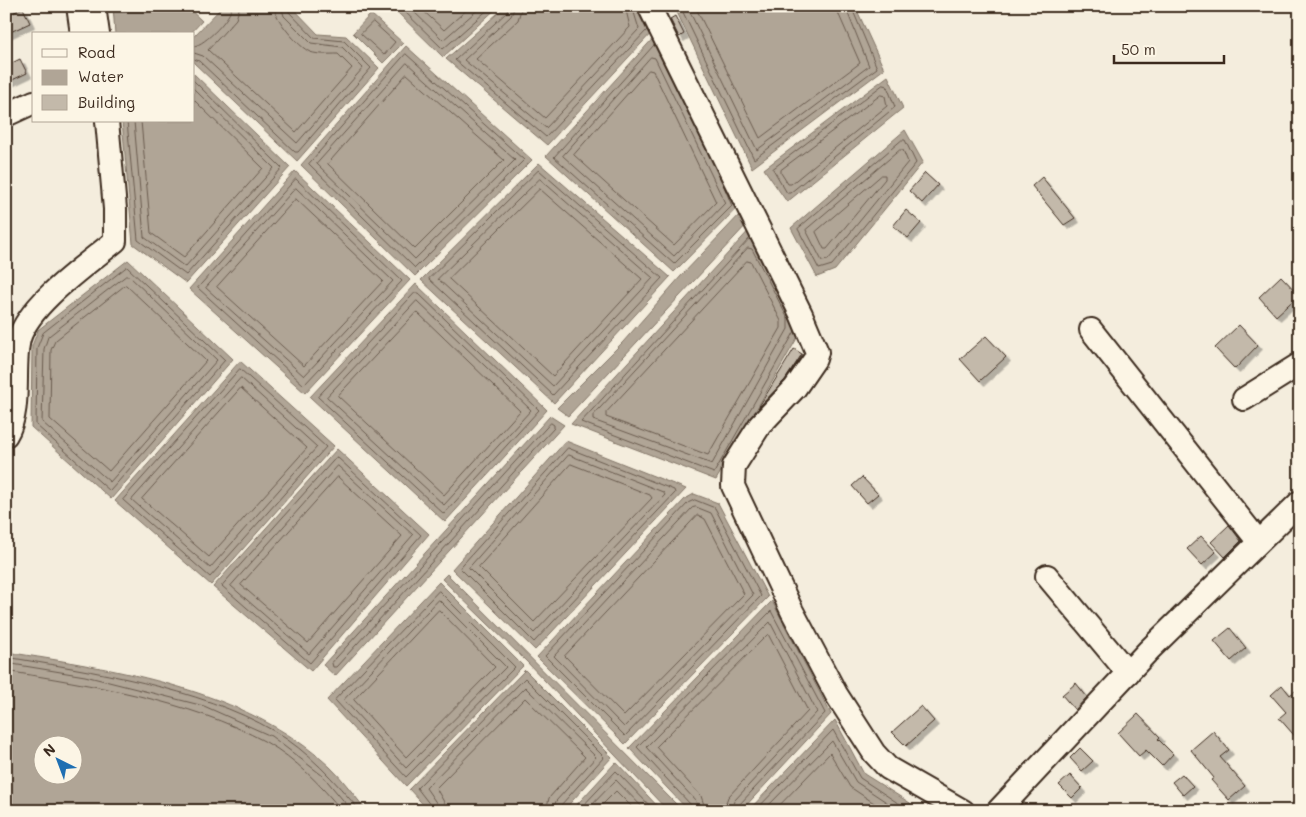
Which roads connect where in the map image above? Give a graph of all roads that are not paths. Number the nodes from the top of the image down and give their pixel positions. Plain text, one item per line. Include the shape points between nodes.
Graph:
1 (78, 6) edge
2 (94, 6) edge
3 (649, 6) edge
4 (82, 32) edge
5 (98, 32) edge
6 (32, 103) edge
7 (6, 115) edge
8 (107, 122) edge
9 (1091, 330) dead end
10 (1300, 364) edge
11 (1244, 399) dead end
12 (6, 434) edge
13 (1300, 502) edge
14 (1258, 541) junction
15 (1047, 576) dead end
16 (1128, 673) junction
17 (963, 811) edge
18 (998, 811) edge

1 - 4 street
2 - 5 street
3 - 17 street via 817,352 794,388 760,425 734,466 734,486 792,610 836,694 874,754 888,768
6 - 7 street
8 - 12 street via 115,241 31,313 19,340 16,391
9 - 14 street
10 - 11 street
13 - 14 street
14 - 16 street
15 - 16 street
16 - 18 street

